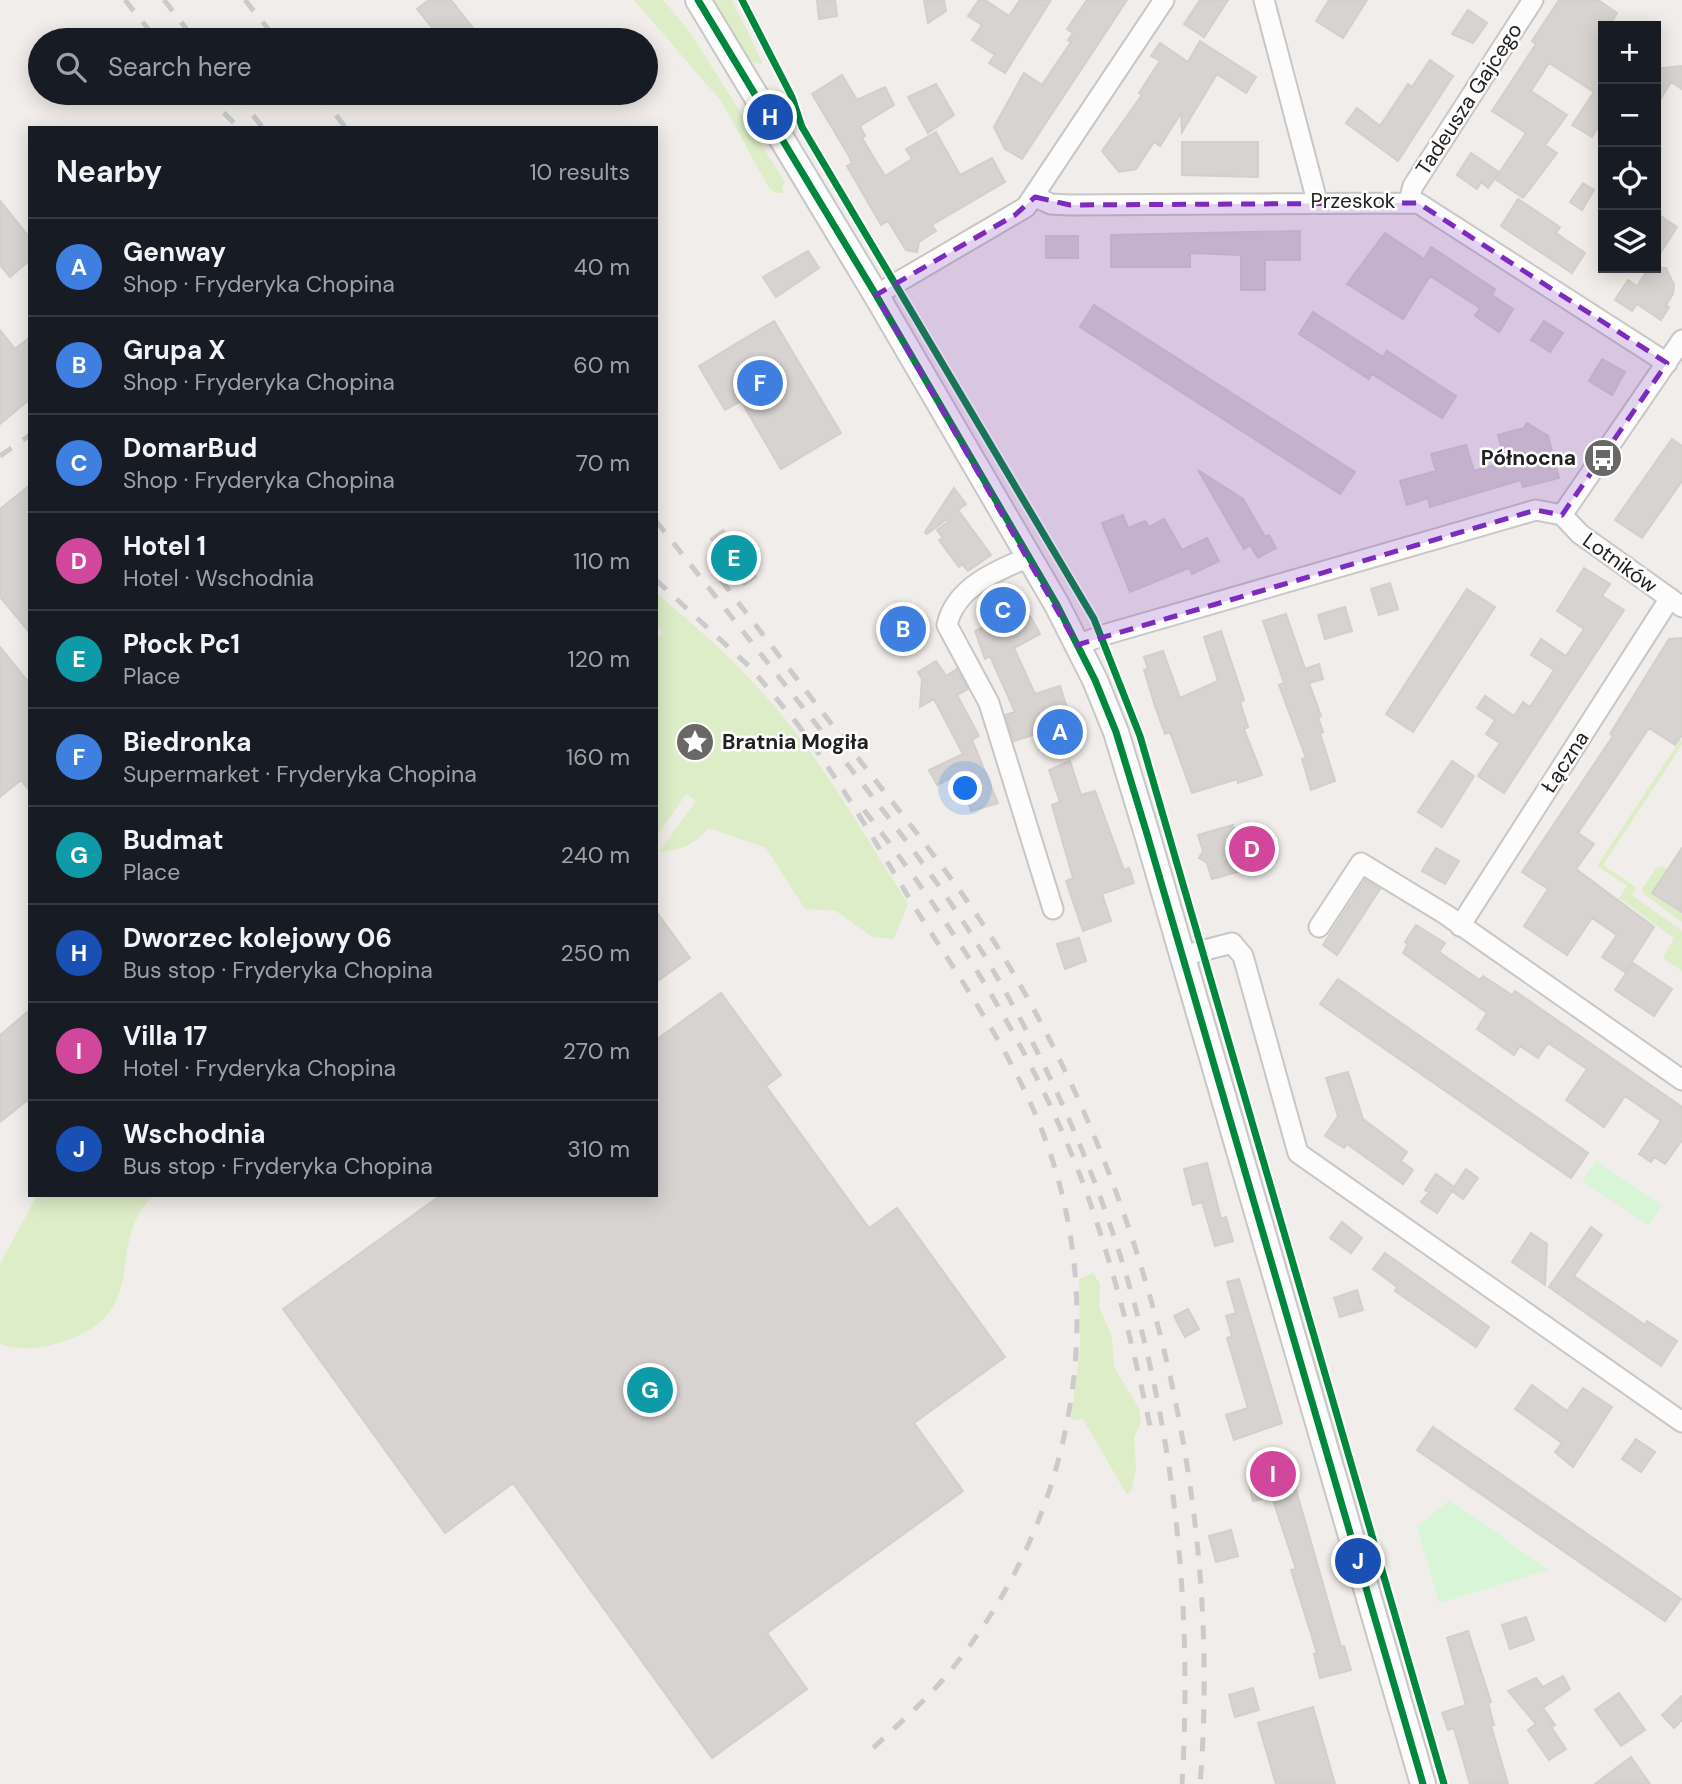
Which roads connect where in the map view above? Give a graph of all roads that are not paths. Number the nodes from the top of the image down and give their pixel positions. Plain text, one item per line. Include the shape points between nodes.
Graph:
1 (1164, 0) edge
2 (1264, 0) edge
3 (1533, 0) edge
4 (698, 5) edge
5 (1035, 197) junction
6 (1317, 201) junction
7 (1409, 201) junction
8 (876, 295) junction
9 (1682, 340) edge
10 (1667, 363) junction
11 (1562, 514) junction
12 (1029, 557) junction
13 (1676, 603) edge
14 (1077, 645) junction
15 (1053, 909) dead end
16 (1460, 926) junction
17 (1319, 928) dead end
18 (1182, 956) junction
19 (1682, 1080) edge
20 (1682, 1422) edge
21 (1423, 1784) edge

1 - 5 street
2 - 6 street
3 - 7 street, Tadeusza Gajcego via 1413,186
4 - 8 street
5 - 6 street, Przeskok via 1070,205
5 - 8 street via 1015,215
6 - 7 street, Przeskok
7 - 10 street, Przeskok via 1424,206
8 - 12 street
9 - 10 street
10 - 11 street
11 - 13 street, Lotników via 1580,534
11 - 14 street via 1536,510
12 - 14 street
12 - 15 street via 962,593 951,607 947,625 989,703
13 - 16 street, Łączna
14 - 18 street via 1116,732
16 - 17 street via 1362,863
16 - 19 street
18 - 20 street via 1232,943 1243,956 1298,1153
18 - 21 street

